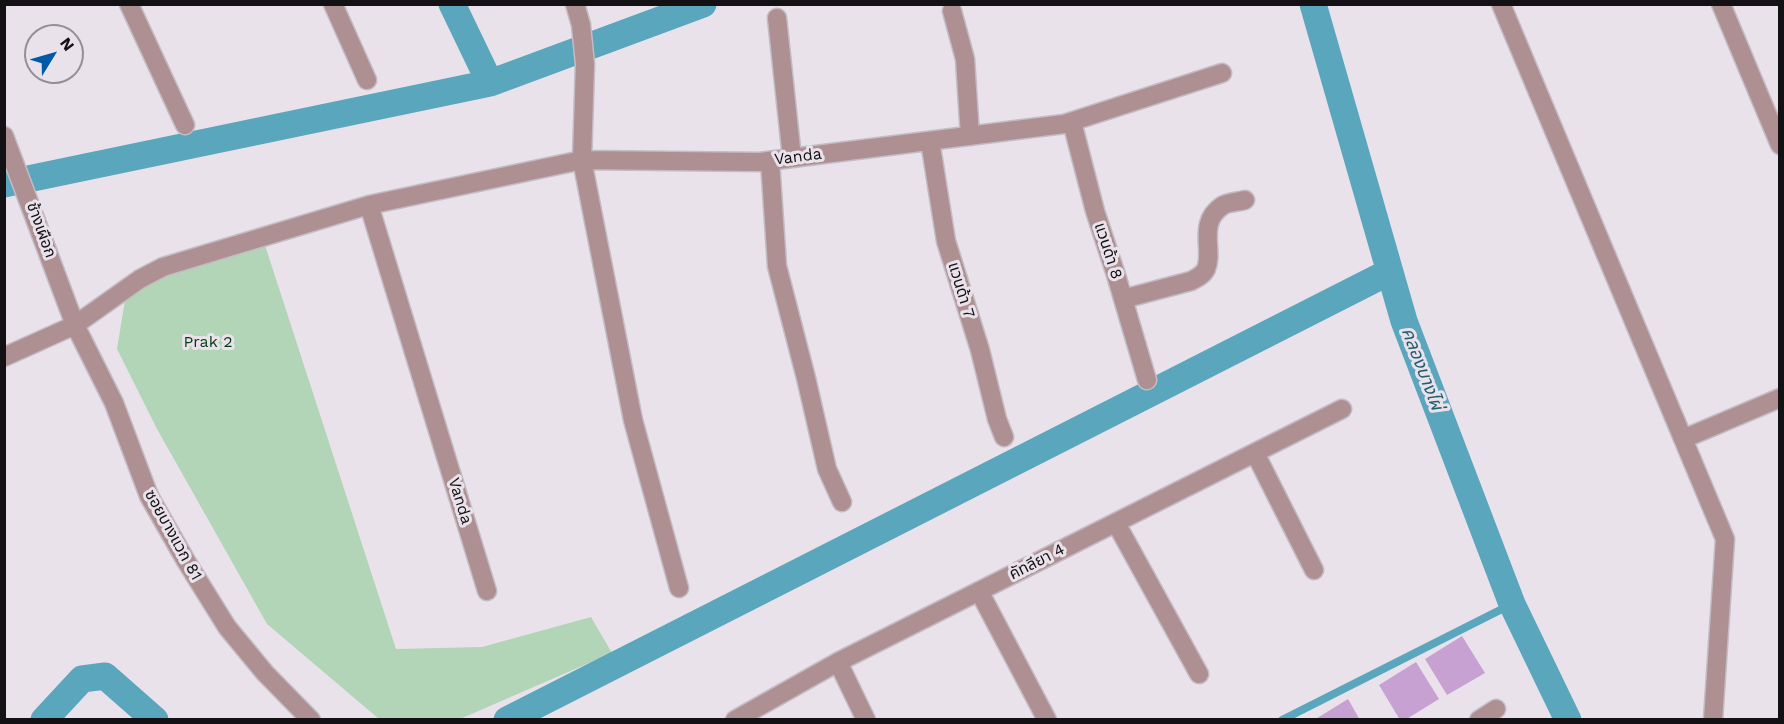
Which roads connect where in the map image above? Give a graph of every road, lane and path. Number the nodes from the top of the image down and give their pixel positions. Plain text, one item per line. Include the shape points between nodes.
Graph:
1 (129, 4) edge
2 (333, 4) edge
3 (575, 4) edge
4 (1501, 4) edge
5 (1721, 4) edge
6 (952, 11) dead end
7 (777, 18) dead end
8 (1222, 73) dead end
9 (367, 80) dead end
10 (1072, 122) junction
11 (184, 125) dead end
12 (4, 136) edge
13 (970, 136) junction
14 (930, 141) junction
15 (1779, 145) edge
16 (792, 158) junction
17 (582, 160) junction
18 (770, 161) junction
19 (1245, 200) dead end
20 (369, 205) junction
21 (1123, 299) junction
22 (75, 325) junction
23 (4, 357) edge
24 (1147, 380) dead end
25 (1779, 398) edge
26 (1342, 409) dead end
27 (1004, 437) dead end
28 (1683, 439) junction
29 (1255, 453) junction
30 (842, 502) dead end
31 (1116, 523) junction
32 (1314, 570) dead end
33 (679, 588) dead end
34 (488, 591) dead end
35 (979, 591) junction
36 (838, 662) junction
37 (1199, 674) dead end
38 (1497, 709) dead end
39 (311, 720) edge
40 (735, 720) edge
41 (866, 720) edge
42 (1047, 720) edge
43 (1479, 720) edge
44 (1713, 720) edge

1 - 11 street
2 - 9 street
3 - 17 street via 585,64
4 - 28 street
5 - 15 street
6 - 13 street via 965,59
7 - 16 street
8 - 10 street, Vanda
10 - 13 street, Vanda
10 - 21 street, แวนด้า 8
12 - 22 street, ช้างเผือก
13 - 14 street, Vanda
14 - 16 street, Vanda
14 - 27 street, แวนด้า 7 via 946,241
16 - 18 street, Vanda
17 - 18 street, Vanda
17 - 20 street, Vanda
17 - 33 street via 633,420
18 - 30 street via 777,266 827,469
19 - 21 street via 1222,205 1210,220 1206,270 1201,275
20 - 22 street, Vanda via 163,267
20 - 34 street, Vanda
21 - 24 street, แวนด้า 8
22 - 23 street, Vanda
22 - 39 street, ซอยบางแวก 81 via 114,403 149,496 186,561 227,627
25 - 28 street
26 - 29 street, คัทลียา 4
28 - 44 street via 1725,539
29 - 31 street, คัทลียา 4
29 - 32 street
31 - 35 street, คัทลียา 4
31 - 37 street
35 - 36 street, คัทลียา 4
35 - 42 street
36 - 40 street, คัทลียา 4
36 - 41 street
38 - 43 street

